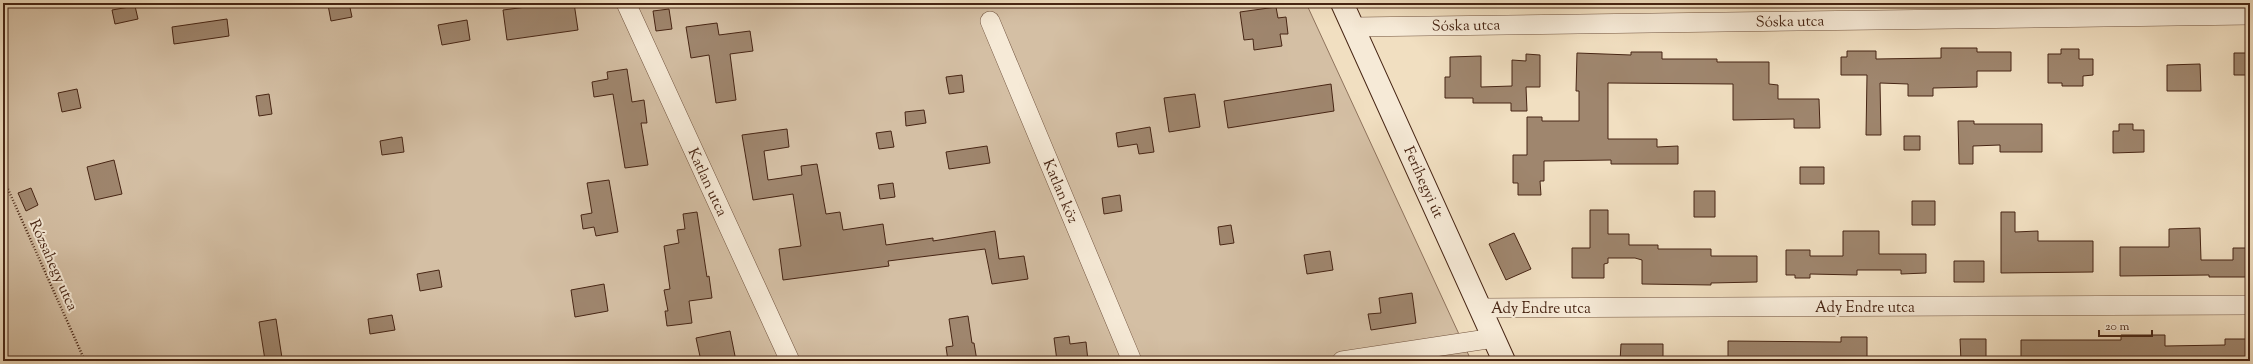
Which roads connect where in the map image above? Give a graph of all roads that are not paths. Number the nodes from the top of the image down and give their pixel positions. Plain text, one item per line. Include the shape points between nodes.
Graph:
1 (626, 3) edge
2 (1342, 3) edge
3 (2250, 15) edge
4 (990, 22) dead end
5 (1353, 27) junction
6 (2250, 305) edge
7 (1481, 308) junction
8 (1494, 338) junction
9 (790, 361) edge
10 (1132, 361) edge
11 (1342, 361) edge
12 (1504, 361) edge

1 - 9 street, Katlan utca
2 - 5 main road, Ferihegyi út
3 - 5 street, Sóska utca
4 - 10 street, Katlan köz
5 - 7 main road, Ferihegyi út
6 - 7 street, Ady Endre utca
7 - 8 main road, Ferihegyi út
8 - 11 street
8 - 12 main road, Ferihegyi út

